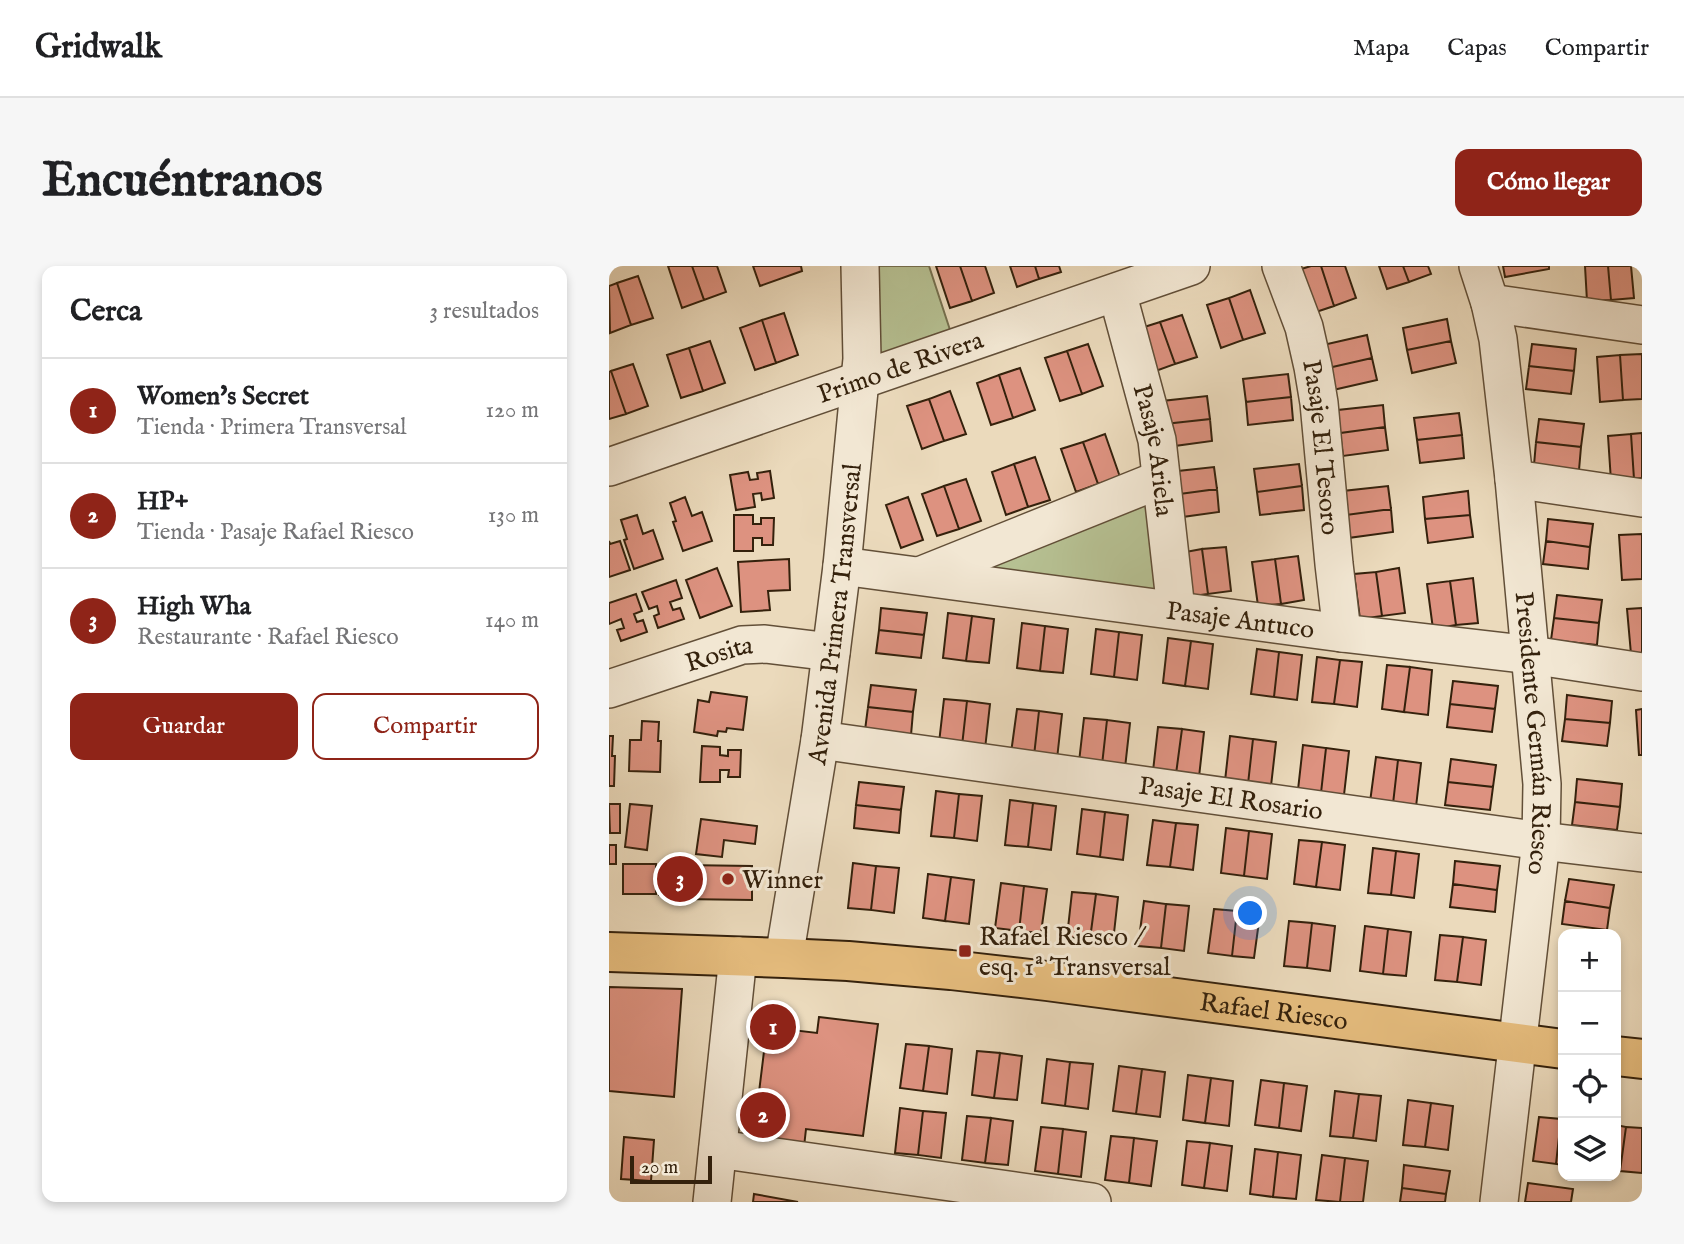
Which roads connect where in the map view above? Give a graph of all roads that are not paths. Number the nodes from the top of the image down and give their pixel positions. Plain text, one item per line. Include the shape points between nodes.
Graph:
1 (860, 266) edge
2 (1191, 266) edge
3 (1281, 266) edge
4 (1478, 266) edge
5 (1117, 292) junction
6 (1490, 303) junction
7 (1642, 325) edge
8 (860, 381) junction
9 (609, 467) edge
10 (1161, 479) junction
11 (1514, 479) junction
12 (1642, 498) edge
13 (842, 566) junction
14 (919, 576) junction
15 (1175, 610) junction
16 (1342, 634) junction
17 (831, 652) junction
18 (1531, 655) junction
19 (1642, 672) edge
20 (609, 689) edge
21 (820, 740) junction
22 (1541, 841) junction
23 (1642, 853) edge
24 (609, 952) edge
25 (738, 956) junction
26 (784, 958) junction
27 (1518, 1043) junction
28 (1558, 1048) edge
29 (1621, 1057) edge
30 (1642, 1059) edge
31 (718, 1149) junction
32 (712, 1202) edge
33 (1092, 1202) edge
34 (1499, 1202) edge

1 - 8 street, Avenida Primera Transversal
2 - 5 street, Primo de Rivera
3 - 16 street, Pasaje El Tesoro via 1304,327 1319,403
4 - 6 street, Presidente Germán Riesco
5 - 8 street, Primo de Rivera
5 - 10 street, Pasaje Ariela via 1153,421
6 - 7 street
6 - 11 street, Presidente Germán Riesco
8 - 9 street, Primo de Rivera
8 - 13 street, Avenida Primera Transversal
10 - 14 street
10 - 15 street, Pasaje Ariela
11 - 12 street
11 - 18 street, Presidente Germán Riesco
13 - 14 street, Pasaje Antuco
13 - 17 street, Avenida Primera Transversal
14 - 15 street, Pasaje Antuco
15 - 16 street, Pasaje Antuco
16 - 18 street, Pasaje Antuco
17 - 20 street, Rosita via 742,645
17 - 21 street, Avenida Primera Transversal
18 - 19 street, Pasaje Antuco
18 - 22 street, Presidente Germán Riesco via 1542,784
21 - 22 street, Pasaje El Rosario
21 - 26 street, Avenida Primera Transversal
22 - 23 street, Pasaje El Rosario
22 - 27 street, Presidente Germán Riesco
24 - 25 main road, Rafael Riesco
25 - 26 main road, Rafael Riesco
25 - 31 street
26 - 27 main road, Rafael Riesco via 1047,981
27 - 28 main road, Rafael Riesco
27 - 34 street, Presidente Germán Riesco
29 - 30 main road
31 - 32 street
31 - 33 street

